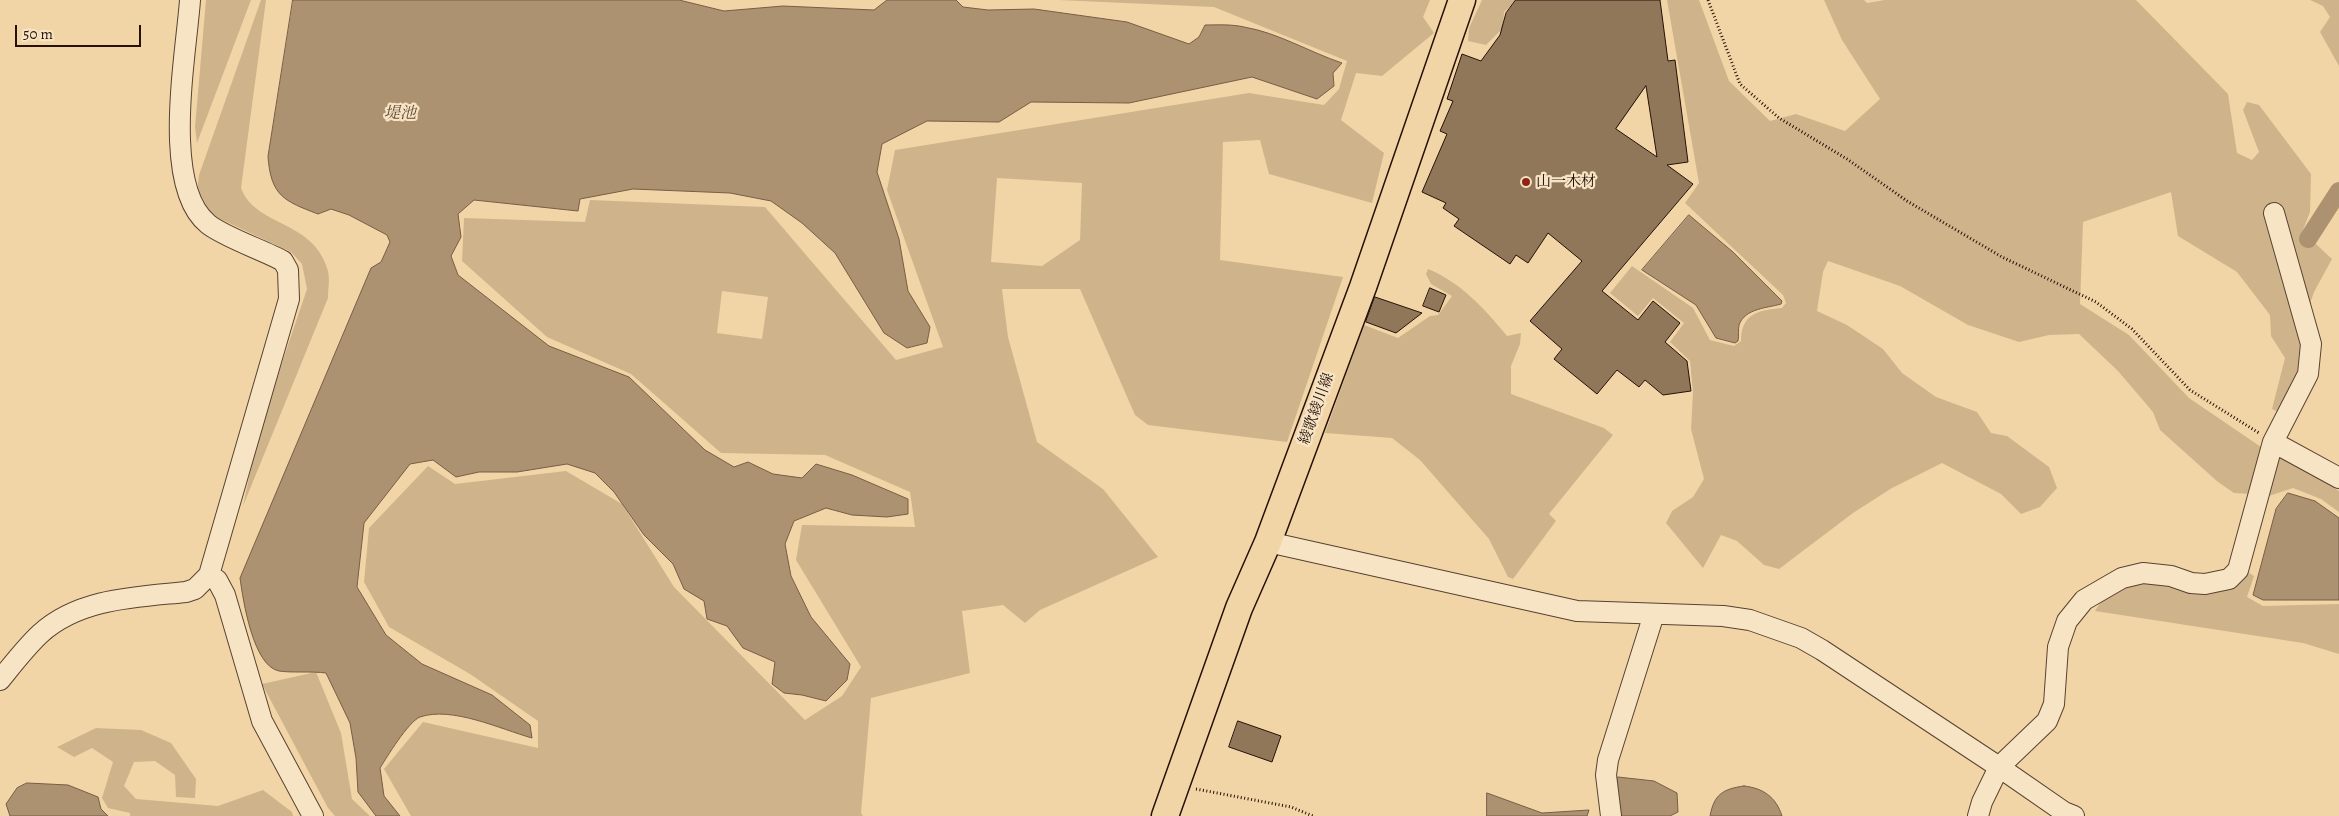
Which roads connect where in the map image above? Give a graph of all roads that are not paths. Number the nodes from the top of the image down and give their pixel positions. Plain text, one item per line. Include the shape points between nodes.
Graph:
1 (190, 0) edge
2 (1462, 0) edge
3 (2274, 213) dead end
4 (2273, 442) junction
5 (2339, 478) edge
6 (1268, 542) junction
7 (209, 574) junction
8 (1654, 614) junction
9 (0, 680) edge
10 (1999, 767) junction
11 (313, 816) edge
12 (1165, 816) edge
13 (1610, 816) edge
14 (1978, 816) edge
15 (2074, 816) edge

1 - 7 street via 180,120 181,165 189,197 198,214 210,226 283,261 290,281 289,298
2 - 6 main road, 綾歌綾川線 via 1363,286
3 - 4 street via 2311,344 2308,374
4 - 5 street
4 - 10 street via 2238,570 2229,579 2205,584 2142,573 2122,578 2084,600 2067,621 2058,648 2054,704 2047,721
6 - 8 street via 1577,611
6 - 12 main road, 綾歌綾川線 via 1239,608
7 - 9 street via 186,592 100,603 71,614 40,634
7 - 11 street via 218,580 224,595 262,721
8 - 10 street via 1750,620 1801,638
8 - 13 street via 1608,760 1606,775
10 - 14 street
10 - 15 street

